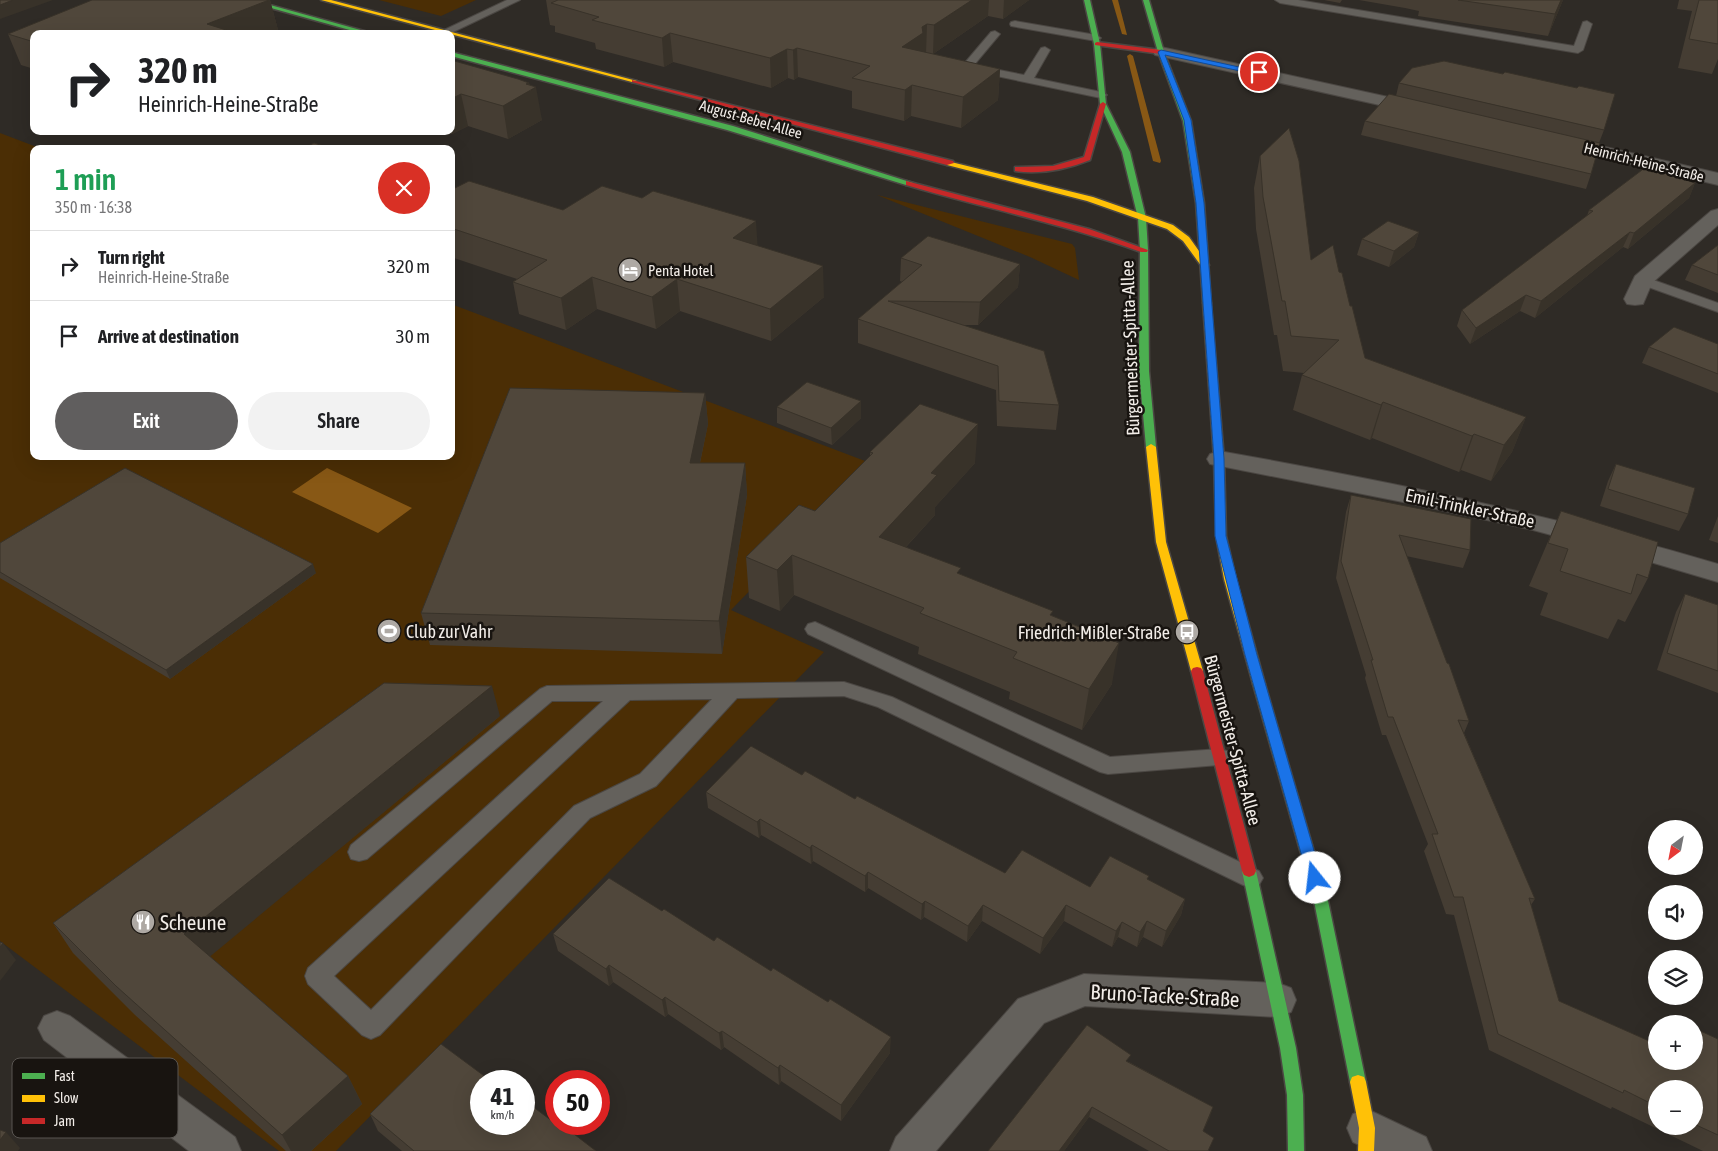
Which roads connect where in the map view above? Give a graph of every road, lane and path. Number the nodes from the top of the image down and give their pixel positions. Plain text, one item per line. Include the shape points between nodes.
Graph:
1 (245, 0) edge
2 (324, 0) edge
3 (516, 0) edge
4 (1085, 0) edge
5 (1146, 0) edge
6 (1280, 0) edge
7 (1015, 24) dead end
8 (1587, 24) dead end
9 (357, 30) edge
10 (443, 30) edge
11 (449, 30) edge
12 (455, 33) edge
13 (995, 34) dead end
14 (1096, 41) junction
15 (1045, 50) dead end
16 (1161, 52) junction
17 (455, 55) edge
18 (1027, 79) junction
19 (1102, 99) junction
20 (757, 111) junction
21 (1433, 112) edge
22 (730, 128) junction
23 (1545, 138) edge
24 (952, 161) junction
25 (1718, 179) edge
26 (1171, 213) dead end
27 (1718, 215) edge
28 (1040, 217) junction
29 (1142, 218) junction
30 (1093, 221) dead end
31 (1112, 221) dead end
32 (1144, 250) junction
33 (1205, 265) junction
34 (1639, 289) joint
35 (1718, 308) edge
36 (1219, 459) junction
37 (1718, 573) edge
38 (815, 629) dead end
39 (733, 690) junction
40 (626, 692) junction
41 (1219, 757) junction
42 (359, 852) dead end
43 (1252, 878) junction
44 (1278, 1000) junction
45 (57, 1028) dead end
46 (97, 1058) edge
47 (178, 1119) edge
48 (1367, 1139) edge
49 (220, 1151) edge
50 (910, 1151) edge
51 (1296, 1151) edge
52 (1412, 1151) edge

1 - 9 main road
2 - 10 main road, August-Bebel-Allee
3 - 11 lane
4 - 14 main road, Bürgermeister-Spitta-Allee
5 - 16 main road
6 - 8 lane via 1578,50
7 - 14 lane
12 - 20 main road, August-Bebel-Allee
13 - 18 lane via 963,66
14 - 16 main road
14 - 19 main road, Bürgermeister-Spitta-Allee
15 - 18 lane
16 - 21 street
16 - 33 main road via 1187,120 1195,205
17 - 22 main road, August-Bebel-Allee
18 - 19 lane
19 - 24 main road, August-Bebel-Allee via 1087,158 1067,168 1011,169
19 - 29 main road, Bürgermeister-Spitta-Allee via 1126,152
20 - 22 main road
20 - 24 main road, August-Bebel-Allee
22 - 28 main road, August-Bebel-Allee via 944,194
23 - 25 street, Heinrich-Heine-Straße
24 - 29 main road, August-Bebel-Allee via 1090,199
26 - 29 main road, August-Bebel-Allee
27 - 34 street
28 - 30 main road, August-Bebel-Allee
28 - 32 main road, August-Bebel-Allee via 1102,234
29 - 31 main road, August-Bebel-Allee
29 - 32 main road, Bürgermeister-Spitta-Allee
29 - 33 main road via 1170,227 1186,239
32 - 41 main road, Bürgermeister-Spitta-Allee via 1144,371 1161,542
33 - 36 main road
34 - 35 lane
36 - 37 street, Emil-Trinkler-Straße via 1369,486 1561,528
36 - 48 main road via 1224,553 1320,896
38 - 41 lane via 1108,766
39 - 40 lane
39 - 40 lane via 648,780 582,812 371,1027 318,976
39 - 43 lane via 844,689 885,702
40 - 42 lane via 547,694
41 - 43 main road, Bürgermeister-Spitta-Allee
43 - 44 main road, Bürgermeister-Spitta-Allee
44 - 50 street, Bruno-Tacke-Straße via 1084,990 1031,1011
44 - 51 main road, Bürgermeister-Spitta-Allee via 1295,1095
45 - 46 street
47 - 49 street
48 - 52 street

